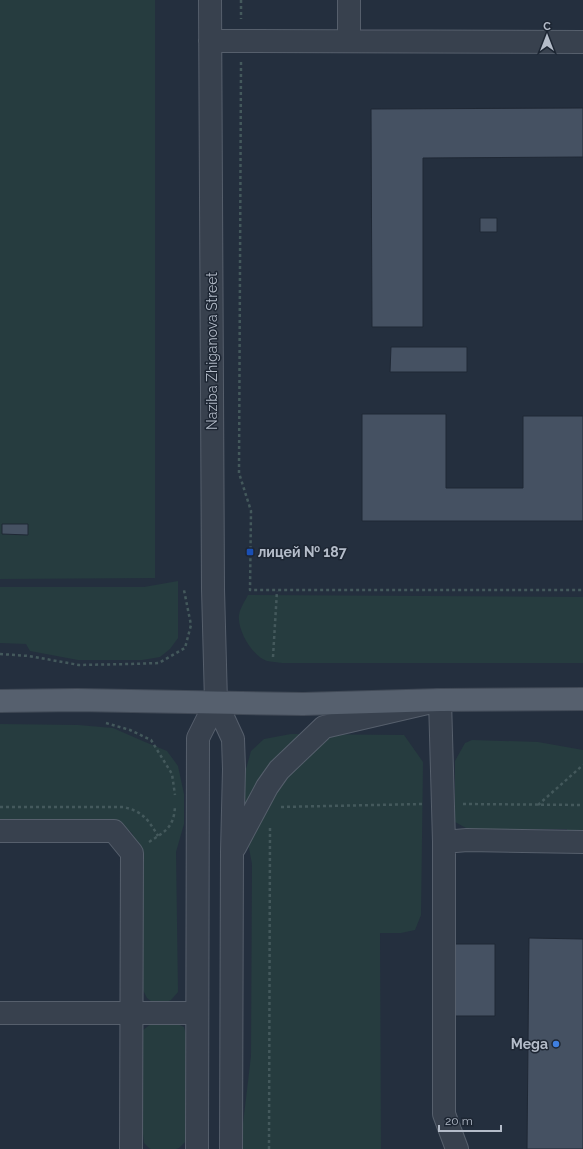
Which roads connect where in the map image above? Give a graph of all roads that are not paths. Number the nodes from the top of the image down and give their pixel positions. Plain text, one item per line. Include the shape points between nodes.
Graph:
1 (210, 0) edge
2 (349, 0) edge
3 (210, 41) junction
4 (349, 41) junction
5 (583, 42) edge
6 (583, 699) edge
7 (440, 700) junction
8 (0, 701) edge
9 (216, 702) junction
10 (0, 831) edge
11 (444, 842) junction
12 (583, 842) edge
13 (232, 852) junction
14 (0, 1012) edge
15 (131, 1012) junction
16 (197, 1012) junction
17 (131, 1149) edge
18 (197, 1149) edge
19 (231, 1149) edge
20 (458, 1149) edge

1 - 3 street, Naziba Zhiganova Street
2 - 4 street
3 - 4 street
3 - 9 street, Naziba Zhiganova Street
4 - 5 street
6 - 7 main road
7 - 9 main road via 303,704
7 - 11 street
7 - 13 street via 324,727 279,770
8 - 9 main road
9 - 13 street via 233,739
9 - 16 street via 198,738
10 - 15 street via 114,831 132,853
11 - 12 street
11 - 20 street via 444,1114
13 - 19 street
14 - 15 street
15 - 16 street
15 - 17 street
16 - 18 street

